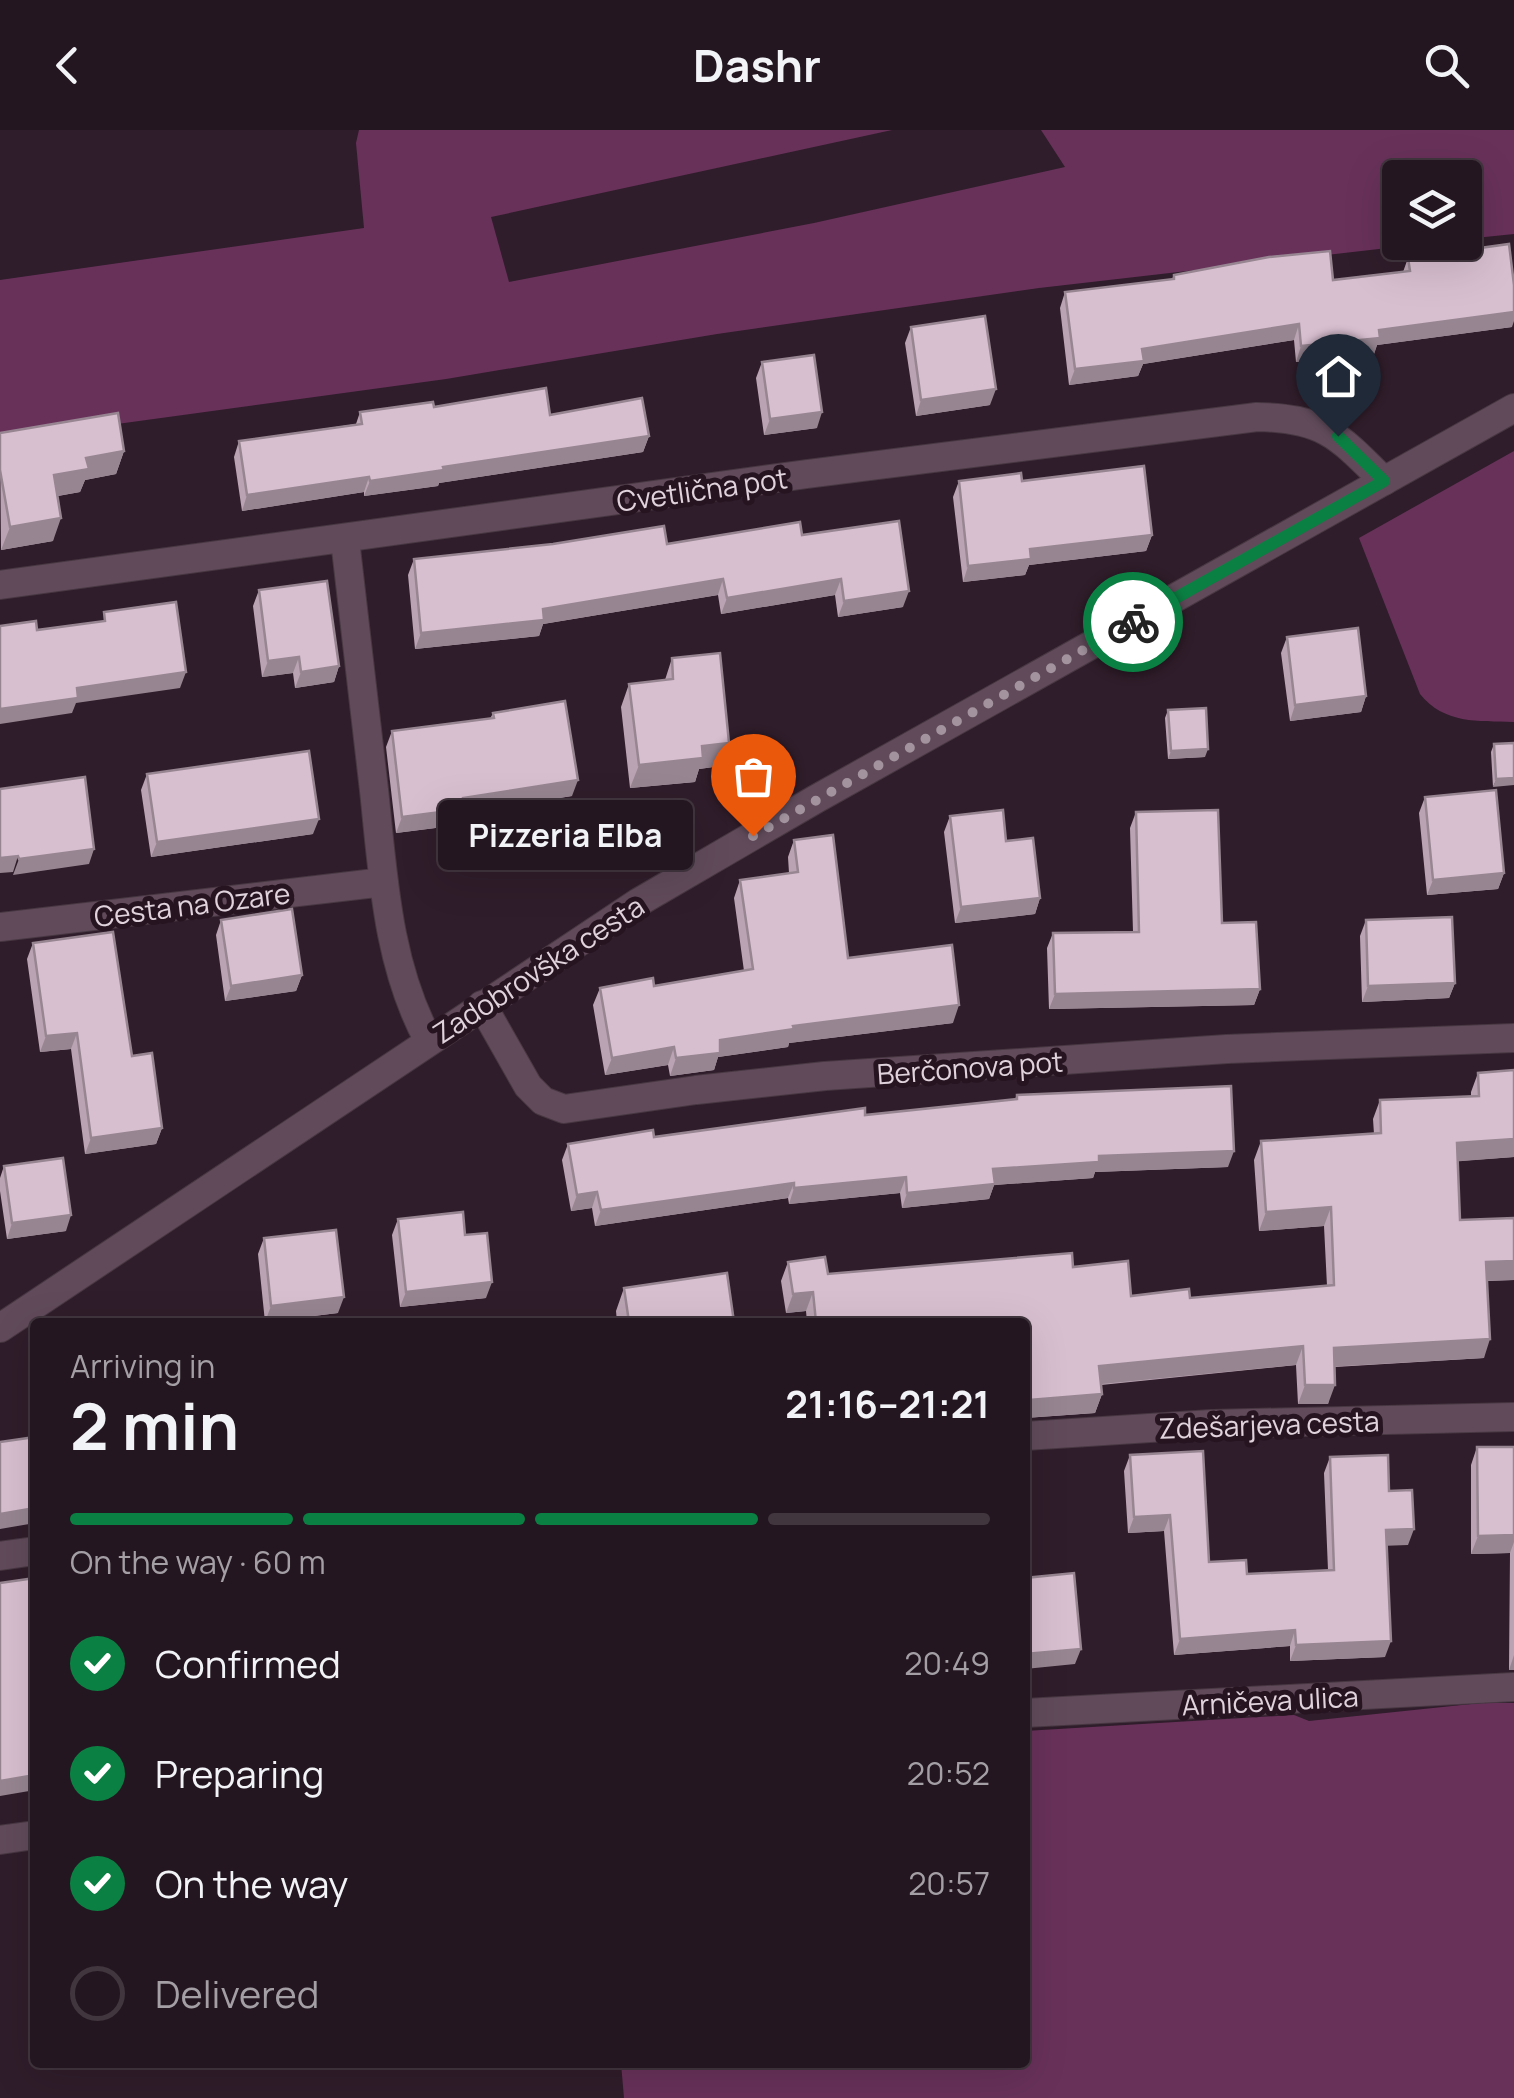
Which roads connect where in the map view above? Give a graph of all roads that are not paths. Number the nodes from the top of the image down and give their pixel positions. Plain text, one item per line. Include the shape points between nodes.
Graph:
1 (1514, 408) edge
2 (1384, 481) junction
3 (344, 540) junction
4 (0, 586) edge
5 (384, 882) junction
6 (0, 927) edge
7 (482, 1005) junction
8 (1514, 1038) edge
9 (429, 1041) junction
10 (0, 1328) edge
11 (1514, 1417) edge
12 (1030, 1436) edge
13 (30, 1552) edge
14 (0, 1556) edge
15 (1514, 1687) edge
16 (1030, 1713) edge
17 (30, 1836) edge
18 (0, 1840) edge

1 - 2 street, Zadobrovška cesta
2 - 3 street, Cvetlična pot via 1338,436 1291,418 1257,417
2 - 7 street, Zadobrovška cesta via 816,799 639,902
3 - 4 street, Cvetlična pot
3 - 5 street
5 - 6 street, Cesta na Ozare
5 - 9 street via 400,975
7 - 8 street, Berčonova pot via 528,1086 564,1109 825,1076
7 - 9 street, Zadobrovška cesta
9 - 10 street, Zadobrovška cesta
11 - 12 street, Zdešarjeva cesta
13 - 14 street
15 - 16 street, Arničeva ulica
17 - 18 street

